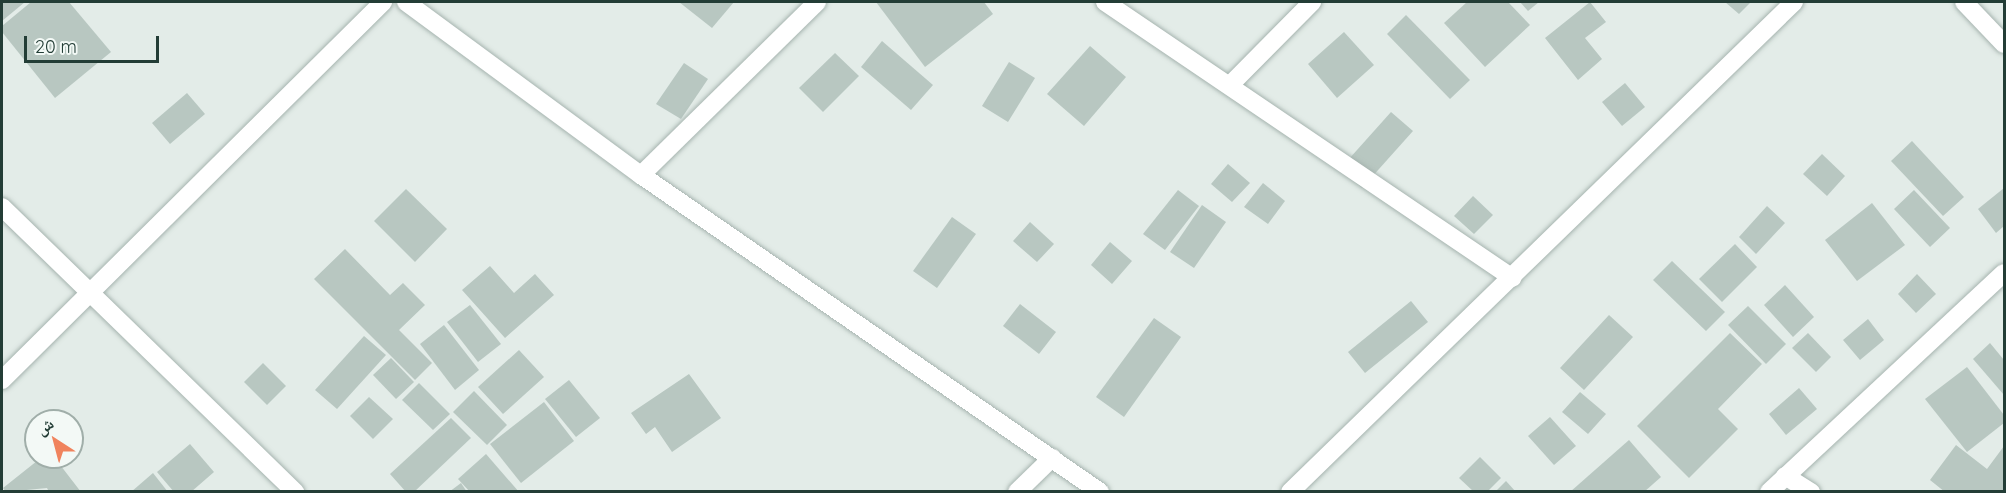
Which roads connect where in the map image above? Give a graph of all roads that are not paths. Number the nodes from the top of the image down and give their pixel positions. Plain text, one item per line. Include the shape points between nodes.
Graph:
1 (382, 2) edge
2 (406, 2) edge
3 (817, 2) edge
4 (1105, 2) edge
5 (1312, 2) edge
6 (1794, 2) edge
7 (1964, 2) edge
8 (2004, 44) edge
9 (1230, 85) junction
10 (641, 175) junction
11 (2, 207) edge
12 (2004, 273) edge
13 (1512, 278) junction
14 (90, 294) junction
15 (2, 380) edge
16 (1052, 458) junction
17 (1785, 476) junction
18 (295, 492) edge
19 (1017, 492) edge
20 (1100, 492) edge
21 (1290, 492) edge
22 (1769, 492) edge
23 (1811, 492) edge

1 - 14 street
2 - 10 street
3 - 10 street
4 - 9 street
5 - 9 street
6 - 13 street
7 - 8 street
9 - 13 street
10 - 16 street
11 - 14 street
12 - 17 street
13 - 21 street
14 - 15 street
14 - 18 street
16 - 19 street
16 - 20 street
17 - 22 street
17 - 23 street

